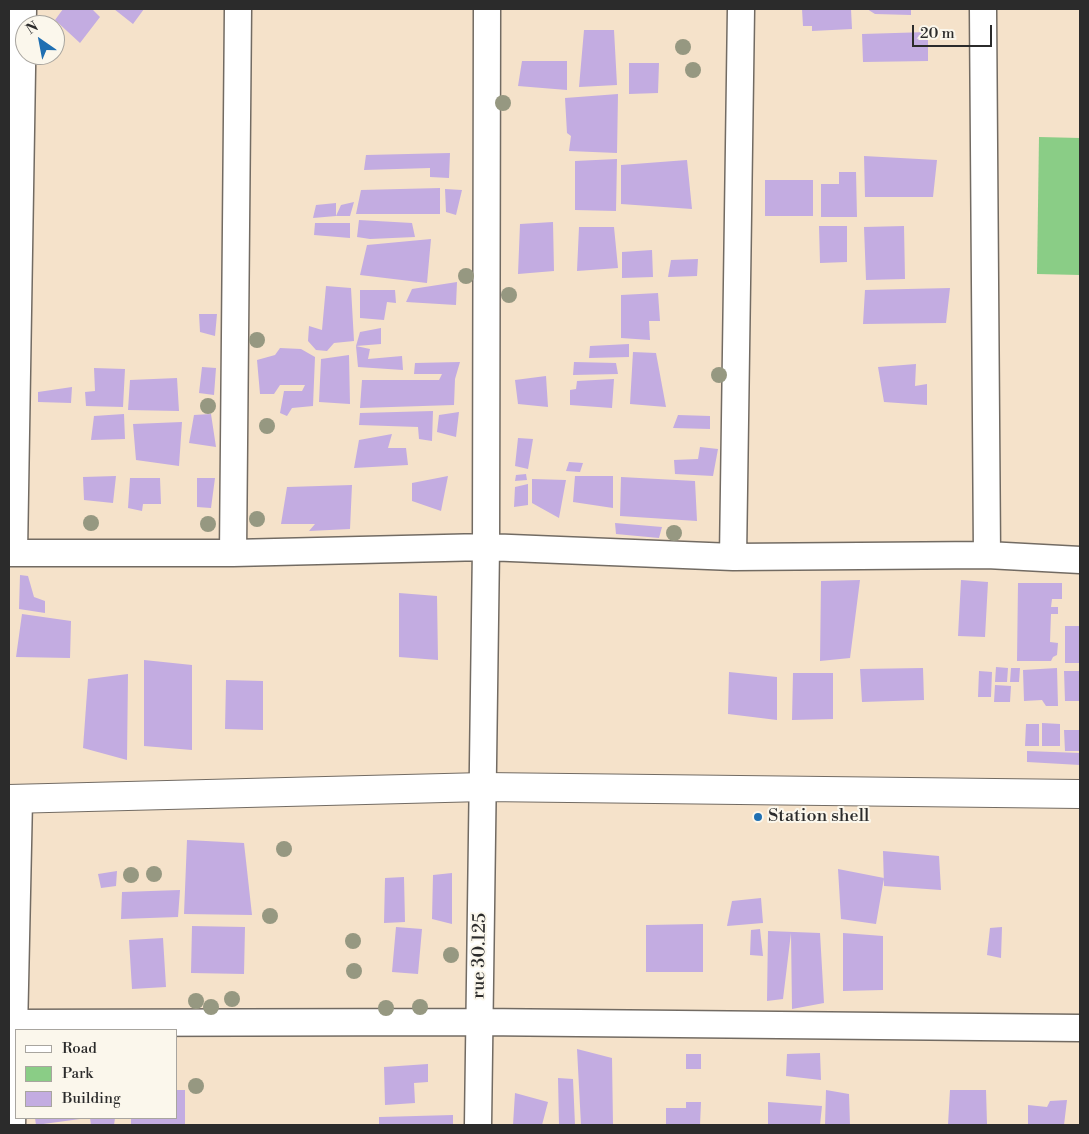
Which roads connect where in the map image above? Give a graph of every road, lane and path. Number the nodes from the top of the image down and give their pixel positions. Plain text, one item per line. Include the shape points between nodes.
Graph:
1 (23, 9) edge
2 (238, 9) edge
3 (487, 9) edge
4 (741, 9) edge
5 (983, 9) edge
6 (486, 547) junction
7 (12, 553) edge
8 (233, 554) junction
9 (987, 555) junction
10 (733, 558) junction
11 (1080, 560) edge
12 (484, 787) junction
13 (1080, 794) edge
14 (14, 799) edge
15 (478, 1022) junction
16 (11, 1023) edge
17 (1080, 1028) edge
18 (12, 1125) edge
19 (478, 1125) edge

1 - 7 street
2 - 8 street
3 - 6 street, rue 30.125
4 - 10 street
5 - 9 street
6 - 8 street
6 - 10 street
6 - 12 street, rue 30.125
7 - 8 street
9 - 10 street
9 - 11 street
12 - 13 street
12 - 14 street
12 - 15 street, rue 30.125
14 - 16 street
15 - 16 street
15 - 17 street
15 - 19 street, rue 30.125
16 - 18 street

